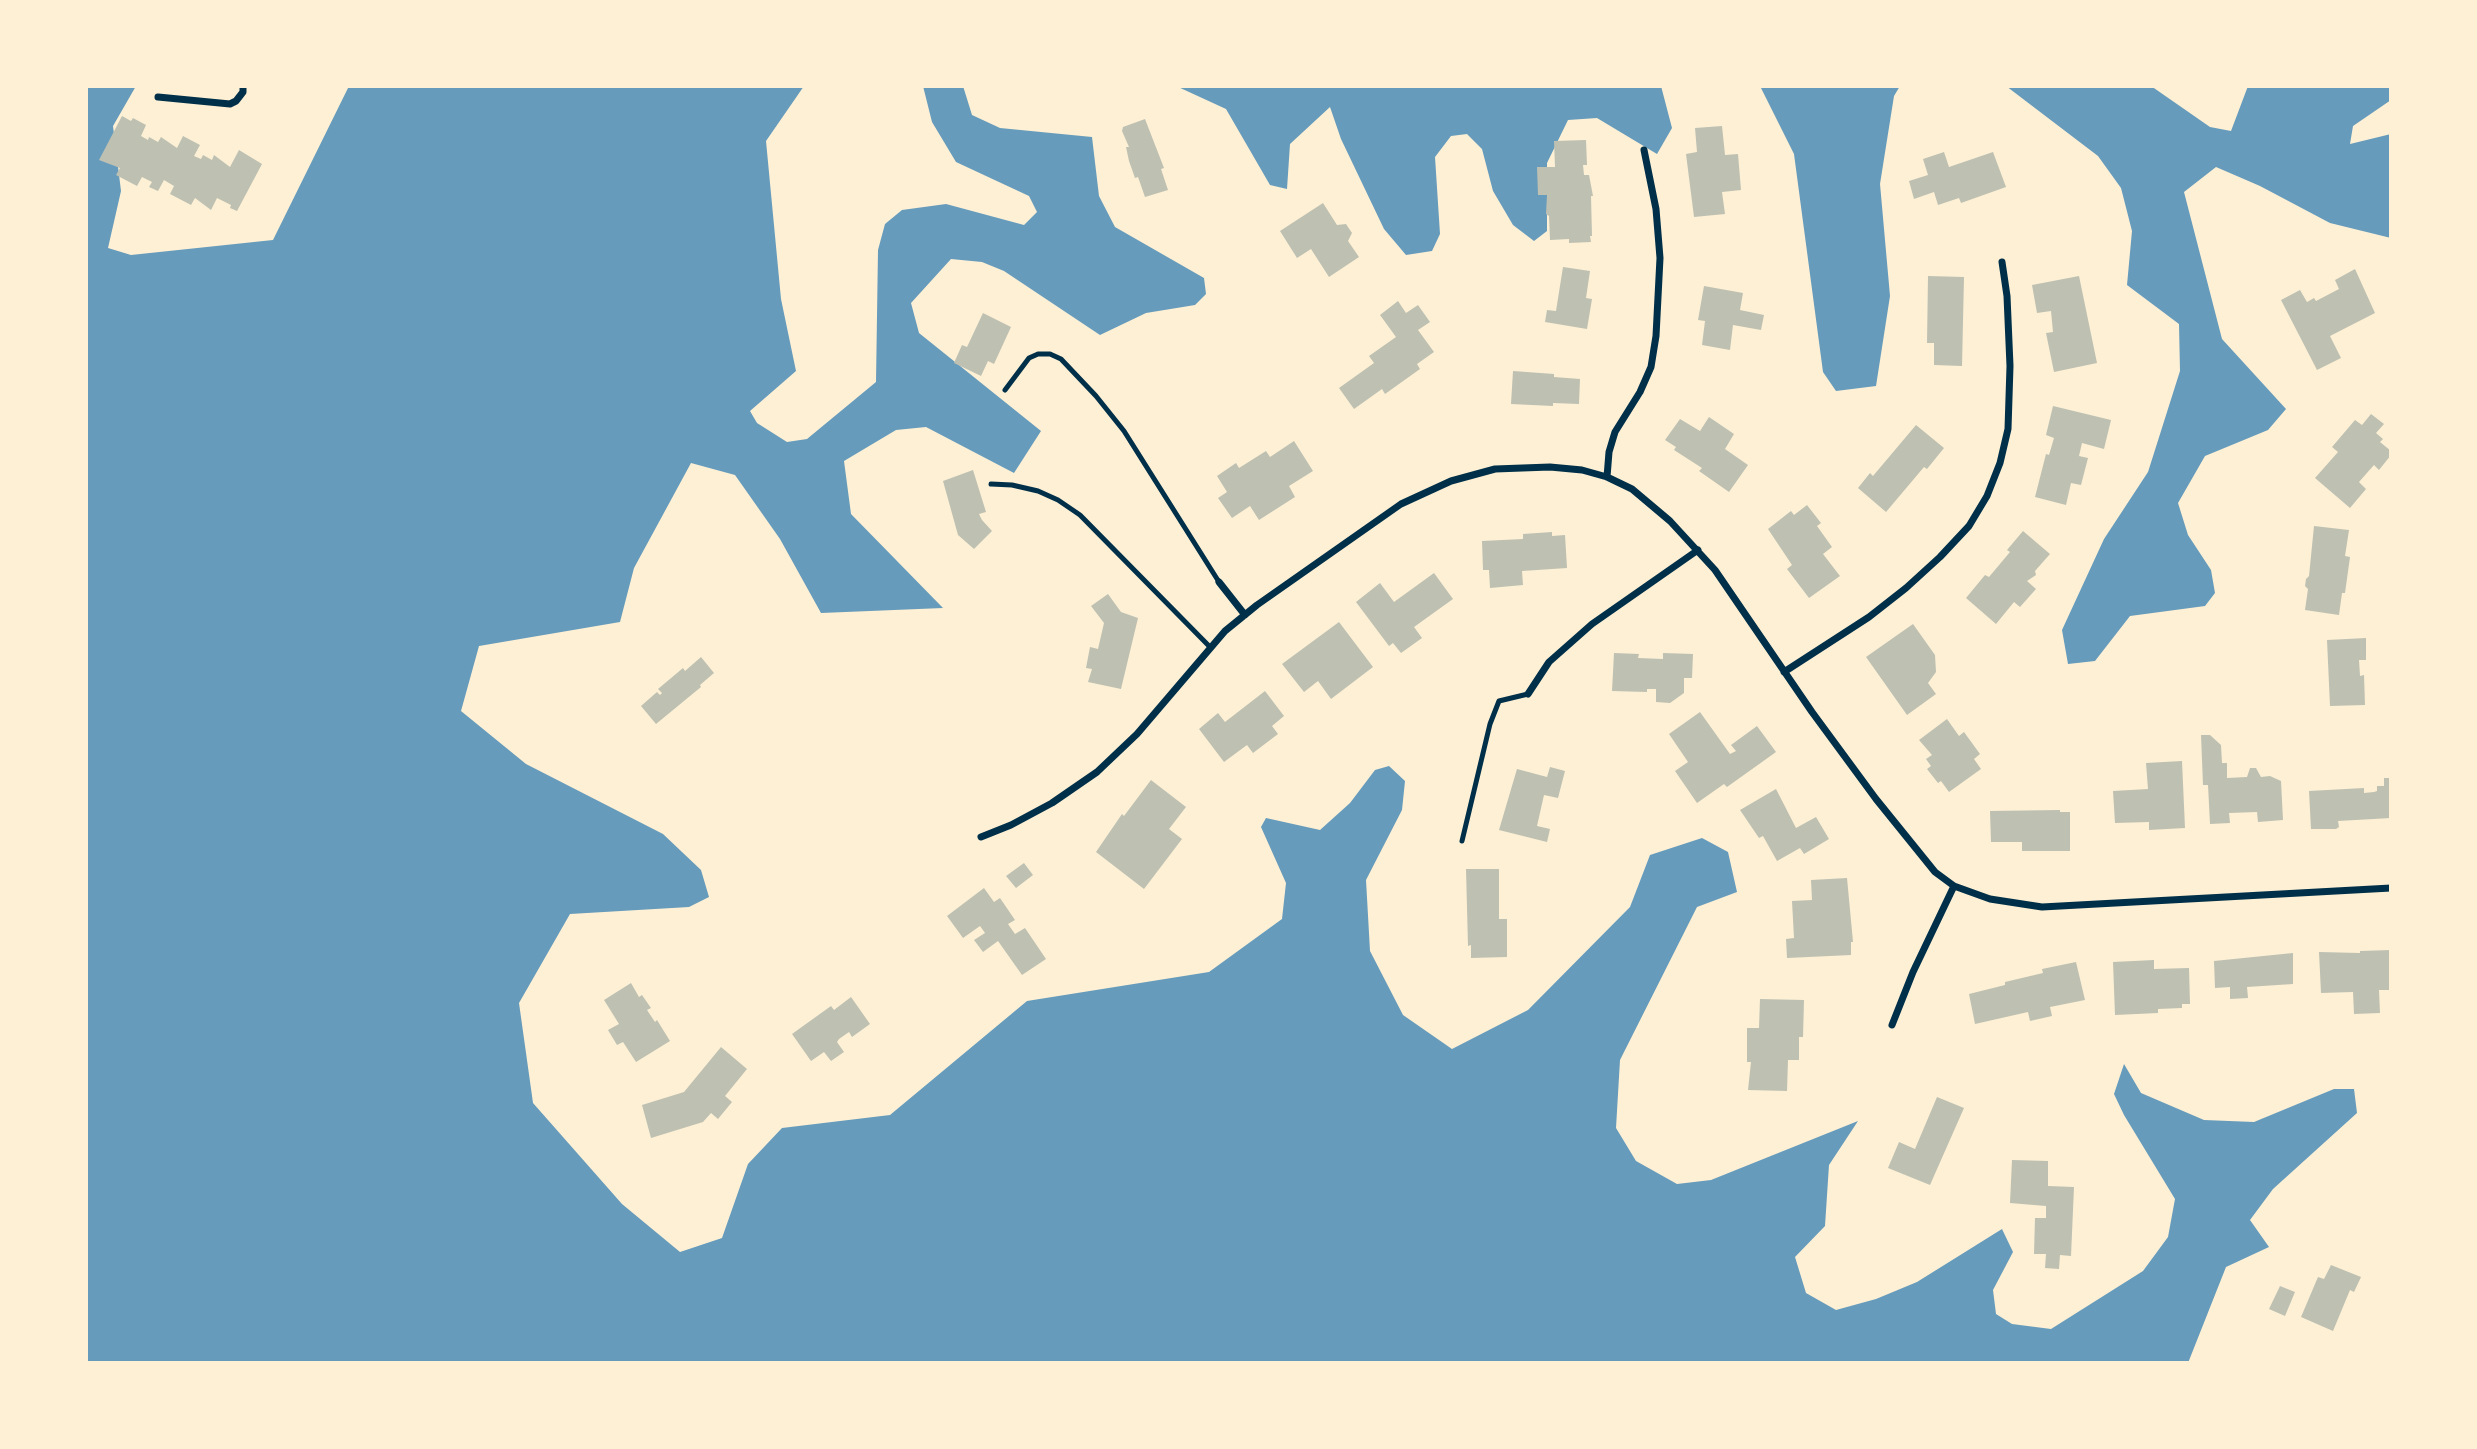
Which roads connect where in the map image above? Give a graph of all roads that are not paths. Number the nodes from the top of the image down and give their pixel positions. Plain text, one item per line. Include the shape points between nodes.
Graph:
1 (243, 86) edge
2 (158, 97) dead end
3 (1644, 150) dead end
4 (2002, 262) dead end
5 (1005, 390) dead end
6 (1607, 477) junction
7 (991, 484) dead end
8 (1698, 550) junction
9 (1219, 582) joint
10 (1245, 615) junction
11 (1210, 647) junction
12 (1784, 672) junction
13 (1528, 694) joint
14 (981, 836) dead end
15 (1462, 841) dead end
16 (1954, 886) junction
17 (2391, 888) edge
18 (1892, 1025) dead end

1 - 2 street via 243,92 230,103
3 - 6 street via 1660,258 1656,336 1651,367 1615,432
4 - 12 street via 2010,352 2008,429 1987,496 1969,526 1906,588
5 - 9 lane via 1029,358 1050,354 1061,359 1124,431
6 - 8 street via 1632,489
6 - 10 street via 1550,467 1495,469 1451,481 1401,504
7 - 11 lane via 1038,491 1080,515
8 - 12 street
8 - 13 street via 1592,624 1549,662
9 - 10 street
10 - 11 street
11 - 14 street via 1137,734 1097,772 1052,803
12 - 16 street via 1876,799 1935,872
13 - 15 lane via 1499,701
16 - 17 street via 1990,899 2042,907
16 - 18 street

